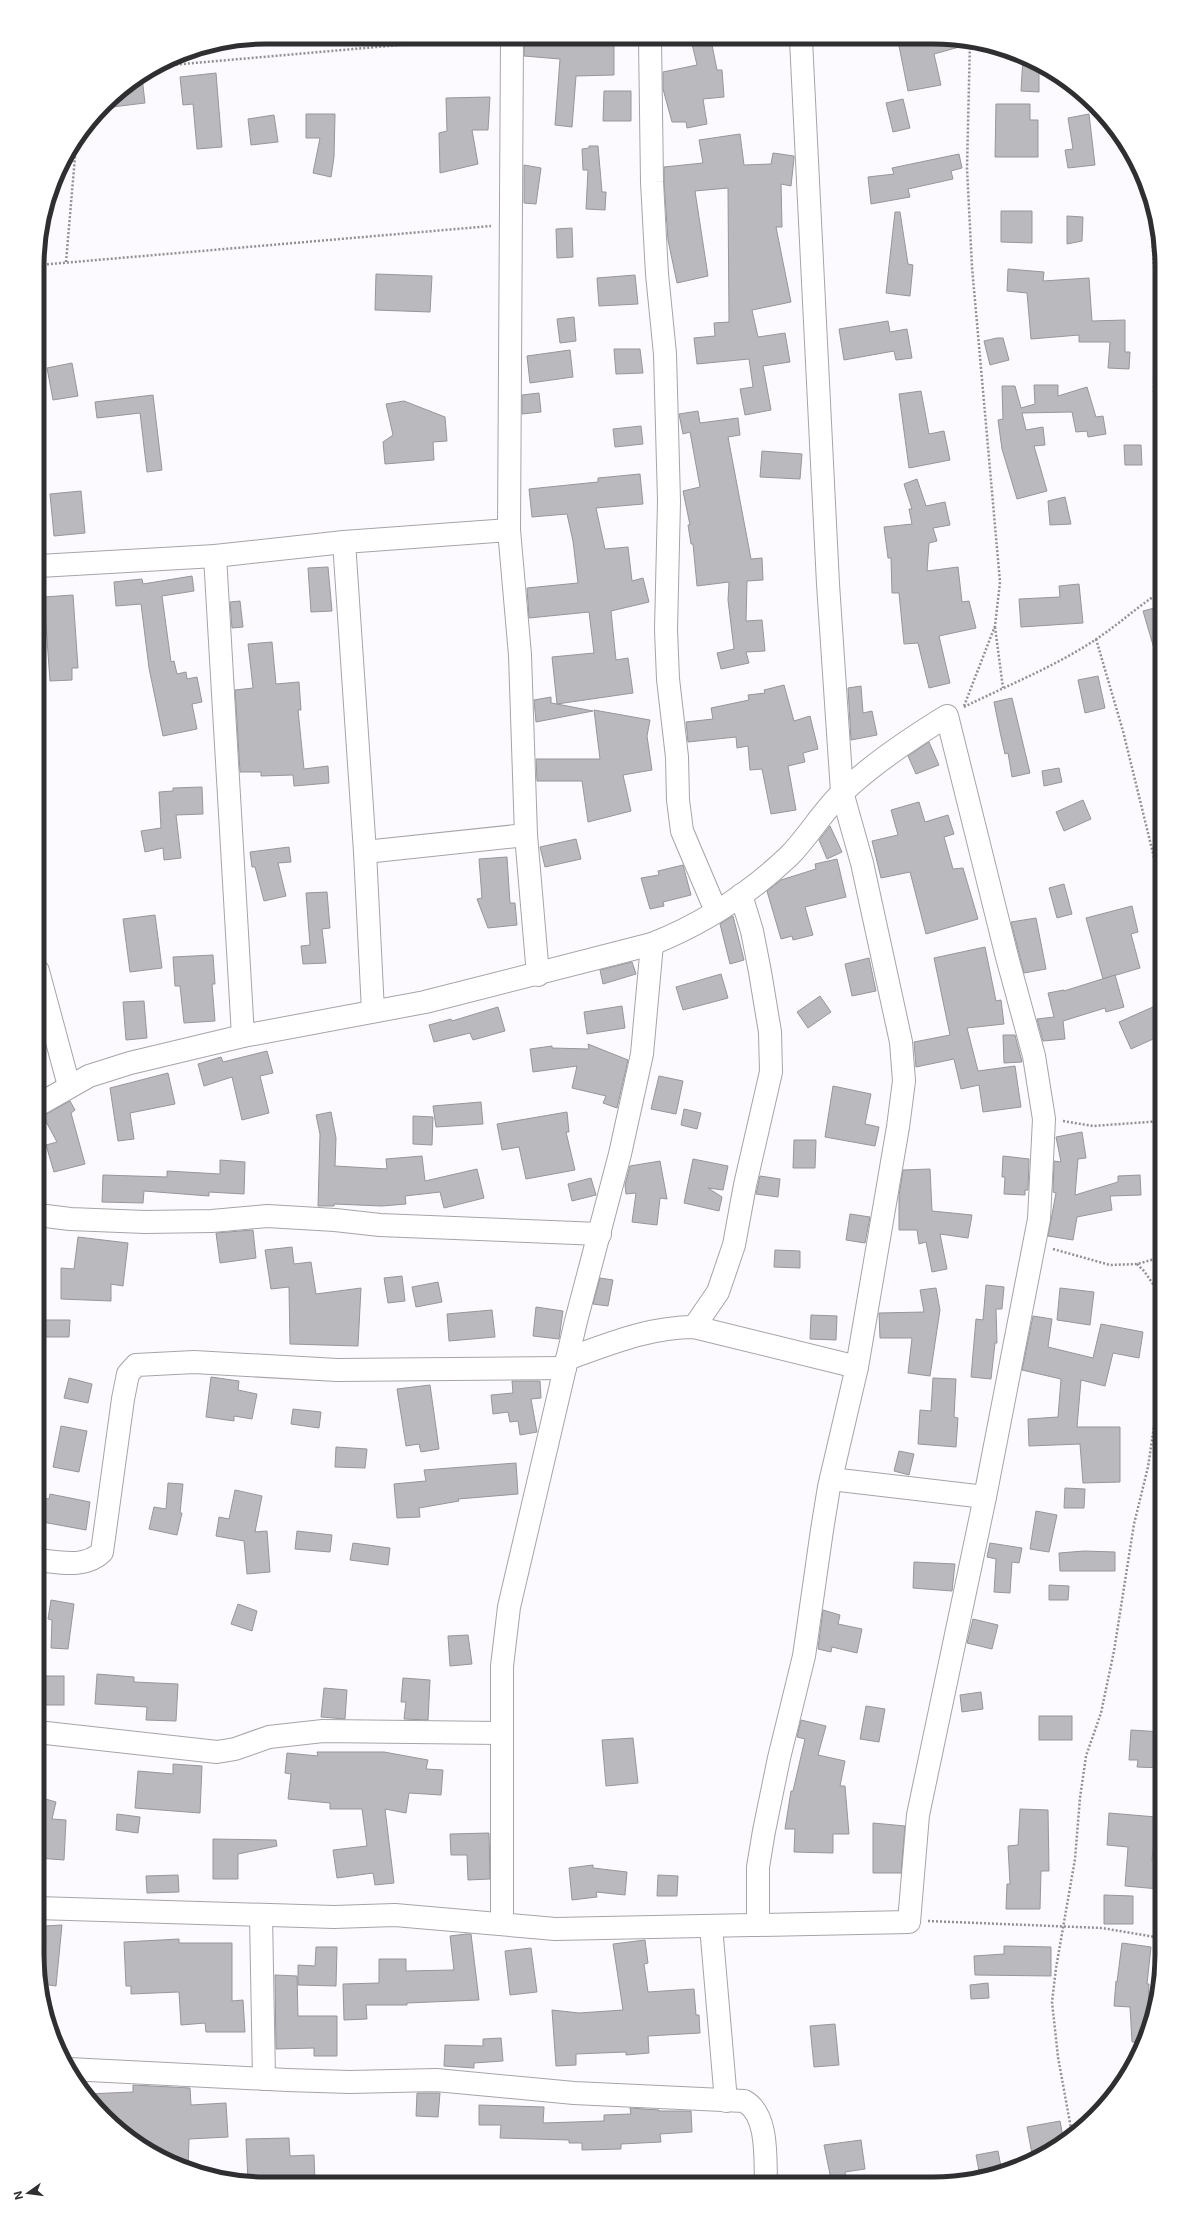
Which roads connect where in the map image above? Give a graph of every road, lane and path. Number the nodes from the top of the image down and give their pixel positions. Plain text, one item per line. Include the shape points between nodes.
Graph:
1 (411, 44) edge
2 (512, 44) edge
3 (650, 44) edge
4 (801, 44) edge
5 (970, 47) edge
6 (173, 65) edge
7 (75, 153) edge
8 (1151, 222) edge
9 (510, 225) junction
10 (66, 262) junction
11 (44, 264) edge
12 (1155, 270) edge
13 (1155, 336) edge
14 (1155, 401) edge
15 (509, 530) junction
16 (344, 542) junction
17 (215, 556) junction
18 (44, 566) edge
19 (1155, 596) edge
20 (995, 626) junction
21 (1096, 639) junction
22 (1002, 688) junction
23 (956, 711) junction
24 (842, 792) junction
25 (526, 834) junction
26 (365, 852) junction
27 (1155, 861) edge
28 (741, 895) junction
29 (716, 911) junction
30 (652, 944) junction
31 (538, 975) junction
32 (44, 993) edge
33 (373, 1011) junction
34 (243, 1036) junction
35 (69, 1086) junction
36 (44, 1101) edge
37 (1044, 1119) junction
38 (1155, 1122) edge
39 (44, 1216) edge
40 (600, 1234) junction
41 (1034, 1244) junction
42 (1155, 1259) edge
43 (1137, 1264) junction
44 (1155, 1287) edge
45 (694, 1327) junction
46 (566, 1363) junction
47 (857, 1367) junction
48 (1155, 1420) edge
49 (831, 1478) junction
50 (985, 1497) junction
51 (44, 1561) edge
52 (44, 1733) edge
53 (501, 1733) junction
54 (44, 1908) edge
55 (261, 1915) junction
56 (909, 1922) junction
57 (502, 1924) junction
58 (758, 1925) junction
59 (711, 1926) junction
60 (1062, 1926) junction
61 (1155, 1937) edge
62 (75, 2068) edge
63 (264, 2079) junction
64 (726, 2101) junction
65 (1071, 2129) edge
66 (765, 2177) edge

1 - 6 path
2 - 9 street
3 - 29 street via 652,182 665,354 669,501 668,679 682,831
4 - 24 street via 828,584
5 - 20 path via 968,176 980,363 1000,582
7 - 10 path
8 - 12 path
9 - 10 path
9 - 15 street
10 - 11 path
13 - 14 path
15 - 16 street
15 - 25 street via 520,655
16 - 17 street
16 - 26 street
17 - 18 street
17 - 34 street
19 - 21 path
20 - 22 path
20 - 23 path
21 - 22 path via 1054,664
21 - 27 path via 1123,731
22 - 23 path
23 - 24 street via 921,732
23 - 37 street via 1007,957 1034,1056
24 - 28 street via 789,855
24 - 47 street via 862,863 901,1042 904,1081
25 - 26 street
25 - 31 street
26 - 33 street
28 - 29 street
28 - 45 street via 762,979 770,1032 771,1072 734,1245 718,1292
29 - 30 street via 680,933
30 - 31 street
30 - 40 street via 642,1054
31 - 33 street via 426,1002
32 - 35 street
33 - 34 street
34 - 35 street via 130,1063 89,1076
35 - 36 street
37 - 38 path via 1093,1126
37 - 41 street via 1039,1219
39 - 40 street via 145,1222 212,1221 267,1216 380,1225
40 - 46 street
41 - 43 path via 1110,1265
41 - 50 street
42 - 43 path
43 - 44 path
45 - 46 street via 672,1327 642,1332
45 - 47 street
46 - 51 street via 337,1370 194,1362 136,1365 128,1374 123,1399 102,1552 87,1562
46 - 53 street via 509,1607 502,1666
47 - 49 street
48 - 60 path via 1148,1467 1134,1524 1114,1651 1101,1713 1086,1756 1075,1859
49 - 50 street
49 - 58 street via 804,1656 779,1758 758,1868
50 - 56 street via 918,1815
52 - 53 street via 217,1752 235,1749 270,1737 323,1731
53 - 57 street
54 - 55 street
55 - 57 street via 395,1915
55 - 63 street
56 - 58 street
56 - 60 path via 956,1921
57 - 59 street via 555,1929
58 - 59 street
59 - 64 street
60 - 61 path via 1102,1928
60 - 65 path via 1052,2002 1058,2057
62 - 63 street
63 - 64 street via 350,2082 436,2080 574,2093
64 - 66 street via 744,2101 752,2105 758,2115 762,2129

